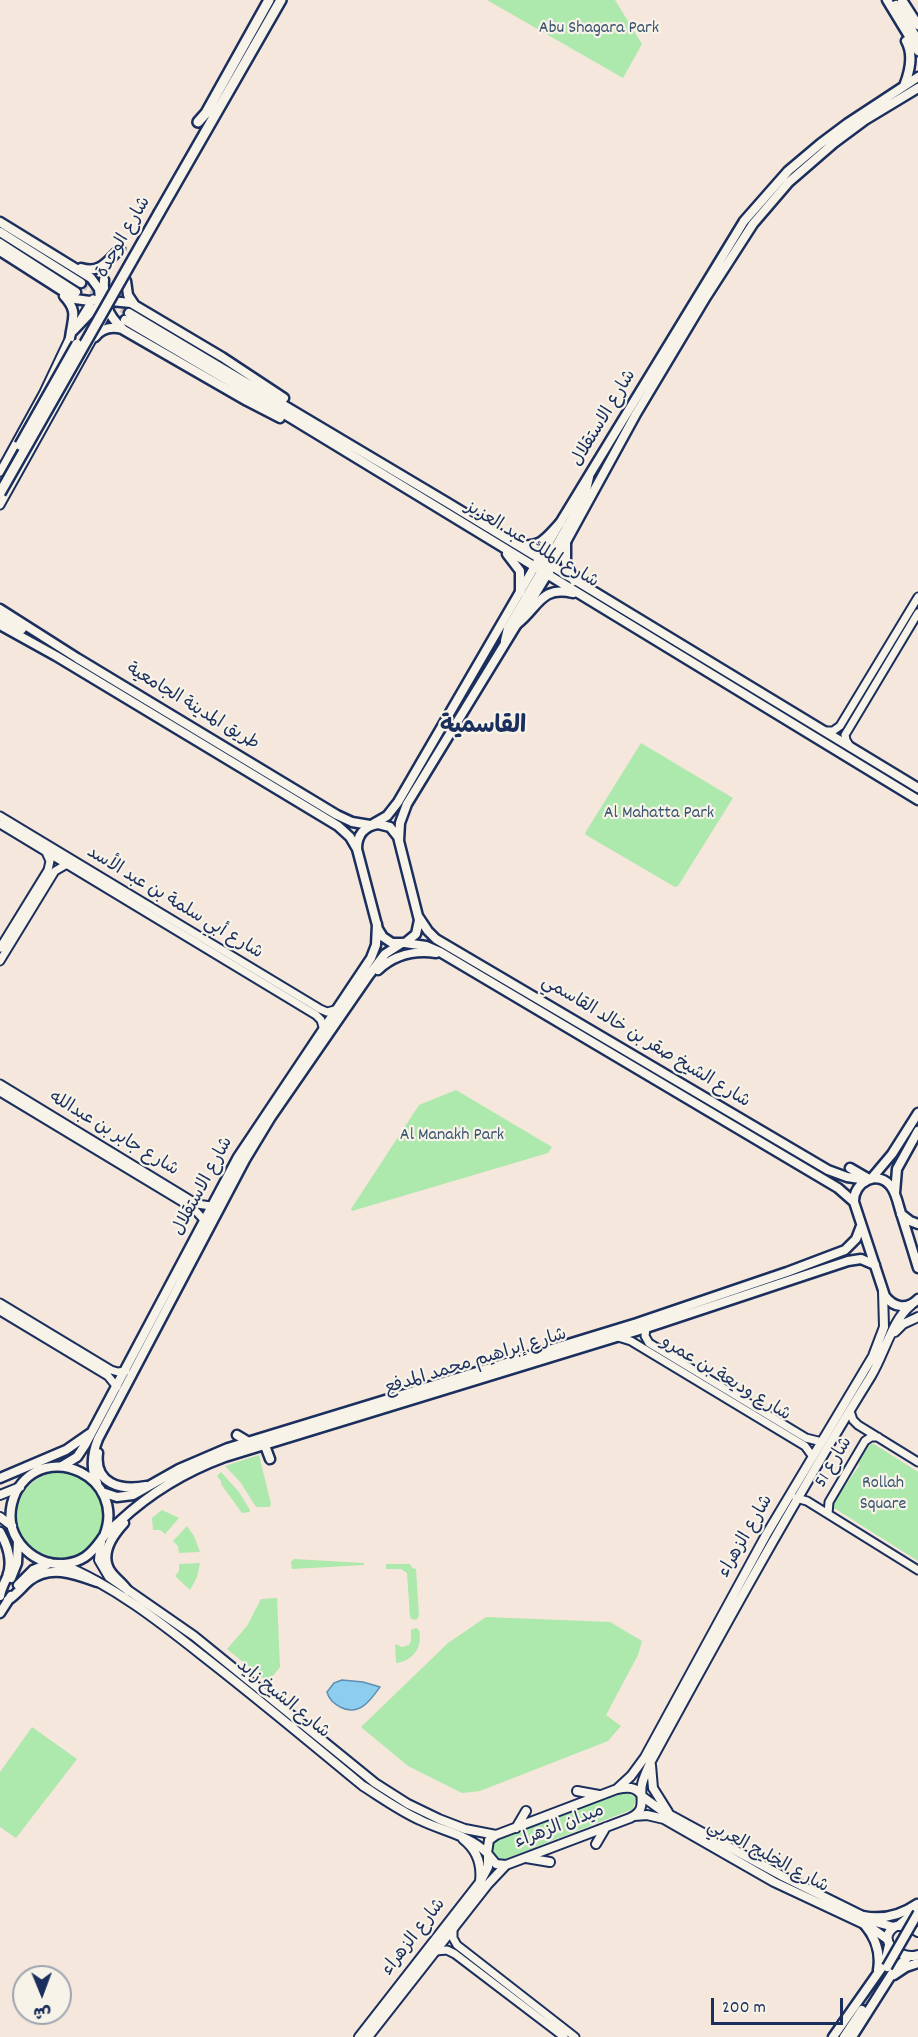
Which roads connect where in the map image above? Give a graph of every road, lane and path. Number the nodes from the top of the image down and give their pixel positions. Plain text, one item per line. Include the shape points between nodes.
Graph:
1 (269, 0) edge
2 (274, 0) edge
3 (281, 0) edge
4 (886, 0) edge
5 (893, 0) edge
6 (902, 0) edge
7 (918, 25) edge
8 (904, 29) junction
9 (918, 40) edge
10 (918, 51) edge
11 (918, 78) edge
12 (904, 86) junction
13 (918, 88) edge
14 (918, 95) edge
15 (889, 106) junction
16 (198, 122) dead end
17 (821, 134) dead end
18 (834, 142) junction
19 (820, 144) junction
20 (828, 158) dead end
21 (777, 189) junction
22 (762, 190) dead end
23 (156, 211) junction
24 (0, 222) edge
25 (0, 232) edge
26 (722, 241) dead end
27 (0, 243) edge
28 (120, 249) dead end
29 (0, 251) edge
30 (724, 254) junction
31 (73, 266) junction
32 (729, 273) dead end
33 (719, 275) junction
34 (707, 281) junction
35 (100, 284) junction
36 (58, 289) junction
37 (706, 297) junction
38 (104, 304) junction
39 (130, 312) junction
40 (125, 330) junction
41 (72, 335) junction
42 (94, 337) junction
43 (671, 356) junction
44 (649, 365) dead end
45 (673, 366) dead end
46 (651, 375) junction
47 (633, 412) junction
48 (646, 412) dead end
49 (620, 414) dead end
50 (303, 427) junction
51 (0, 472) edge
52 (589, 477) junction
53 (0, 481) edge
54 (0, 493) edge
55 (0, 505) edge
56 (438, 508) junction
57 (560, 511) dead end
58 (440, 519) dead end
59 (560, 524) junction
60 (501, 528) dead end
61 (502, 542) junction
62 (566, 543) junction
63 (516, 545) junction
64 (543, 567) junction
65 (574, 581) junction
66 (520, 592) junction
67 (581, 596) junction
68 (918, 597) edge
69 (0, 609) edge
70 (918, 614) edge
71 (0, 616) edge
72 (502, 623) junction
73 (517, 624) junction
74 (0, 625) edge
75 (490, 629) dead end
76 (669, 629) dead end
77 (659, 632) junction
78 (50, 640) junction
79 (506, 641) junction
80 (849, 712) junction
81 (467, 717) dead end
82 (457, 721) junction
83 (850, 727) junction
84 (822, 731) junction
85 (853, 750) junction
86 (881, 757) dead end
87 (882, 767) junction
88 (918, 788) edge
89 (423, 790) dead end
90 (408, 795) junction
91 (912, 799) edge
92 (390, 801) dead end
93 (0, 816) edge
94 (0, 824) edge
95 (372, 825) junction
96 (399, 841) junction
97 (357, 849) junction
98 (46, 852) junction
99 (67, 864) junction
100 (34, 892) junction
101 (28, 916) junction
102 (418, 916) junction
103 (377, 924) junction
104 (403, 943) junction
105 (0, 948) edge
106 (445, 955) junction
107 (0, 961) edge
108 (369, 975) junction
109 (479, 975) junction
110 (499, 975) junction
111 (300, 997) junction
112 (291, 999) junction
113 (335, 1011) junction
114 (327, 1029) junction
115 (0, 1084) edge
116 (0, 1092) edge
117 (709, 1112) junction
118 (918, 1113) edge
119 (742, 1120) junction
120 (918, 1131) edge
121 (850, 1168) dead end
122 (869, 1179) junction
123 (162, 1190) junction
124 (174, 1190) junction
125 (895, 1194) junction
126 (854, 1202) junction
127 (212, 1206) junction
128 (901, 1213) junction
129 (204, 1220) junction
130 (918, 1224) edge
131 (861, 1226) junction
132 (918, 1244) edge
133 (914, 1256) junction
134 (874, 1265) junction
135 (918, 1268) edge
136 (883, 1290) junction
137 (711, 1298) junction
138 (0, 1303) edge
139 (915, 1304) edge
140 (0, 1311) edge
141 (689, 1313) junction
142 (918, 1317) edge
143 (646, 1328) junction
144 (616, 1337) junction
145 (891, 1338) junction
146 (61, 1348) junction
147 (75, 1348) junction
148 (660, 1359) junction
149 (678, 1360) junction
150 (126, 1371) junction
151 (117, 1387) junction
152 (850, 1411) junction
153 (769, 1425) junction
154 (296, 1428) junction
155 (104, 1429) junction
156 (94, 1430) junction
157 (797, 1432) junction
158 (237, 1435) dead end
159 (878, 1437) junction
160 (822, 1440) junction
161 (247, 1442) junction
162 (265, 1445) junction
163 (270, 1459) dead end
164 (815, 1460) junction
165 (918, 1462) edge
166 (61, 1467) junction
167 (0, 1478) edge
168 (152, 1484) junction
169 (20, 1487) junction
170 (100, 1488) junction
171 (3, 1493) edge
172 (148, 1498) junction
173 (796, 1498) junction
174 (828, 1514) junction
175 (0, 1517) edge
176 (12, 1526) junction
177 (0, 1532) edge
178 (102, 1539) junction
179 (18, 1540) junction
180 (50, 1563) junction
181 (61, 1564) junction
182 (918, 1570) edge
183 (97, 1582) junction
184 (128, 1591) junction
185 (3, 1598) edge
186 (0, 1613) edge
187 (232, 1679) junction
188 (261, 1689) junction
189 (651, 1761) junction
190 (614, 1790) junction
191 (577, 1791) dead end
192 (601, 1796) junction
193 (642, 1796) junction
194 (526, 1811) dead end
195 (409, 1815) junction
196 (431, 1815) junction
197 (671, 1815) junction
198 (630, 1818) junction
199 (606, 1827) junction
200 (516, 1828) junction
201 (454, 1834) junction
202 (496, 1835) junction
203 (596, 1844) dead end
204 (488, 1855) junction
205 (525, 1858) junction
206 (550, 1862) dead end
207 (506, 1865) junction
208 (480, 1882) junction
209 (774, 1882) junction
210 (796, 1883) junction
211 (918, 1903) edge
212 (918, 1912) edge
213 (864, 1920) junction
214 (918, 1921) edge
215 (897, 1926) junction
216 (453, 1930) junction
217 (918, 1932) edge
218 (888, 1942) junction
219 (457, 1945) junction
220 (436, 1951) junction
221 (450, 1951) junction
222 (918, 1955) edge
223 (908, 1957) junction
224 (918, 1964) edge
225 (889, 1967) junction
226 (876, 1977) junction
227 (887, 1981) junction
228 (359, 2037) edge
229 (368, 2037) edge
230 (564, 2037) edge
231 (575, 2037) edge
232 (835, 2037) edge
233 (844, 2037) edge
234 (852, 2037) edge

1 - 16 highway
2 - 23 highway, شارع الوحدة
3 - 23 highway, شارع الوحدة
4 - 8 main road
5 - 9 main road
6 - 7 main road
8 - 10 main road
8 - 12 main road via 911,55
11 - 12 main road
12 - 19 main road
13 - 15 main road, شارع الاستقلال
14 - 15 main road
15 - 18 main road, شارع الاستقلال
17 - 19 main road
18 - 20 main road
18 - 21 main road, شارع الاستقلال via 794,182
19 - 21 main road via 790,170 795,172
21 - 22 main road
21 - 30 main road, شارع الاستقلال via 744,222
21 - 33 main road, شارع الاستقلال
23 - 53 highway, شارع الوحدة, bridge
23 - 54 highway, شارع الوحدة, bridge
24 - 31 main road
25 - 27 main road via 79,288
26 - 30 main road
28 - 31 main road via 99,269
29 - 36 main road
30 - 34 main road, شارع الاستقلال
31 - 35 main road
32 - 33 main road
33 - 37 main road, شارع الاستقلال
34 - 37 main road via 702,296
34 - 46 main road, شارع الاستقلال via 689,303
35 - 38 main road
35 - 38 main road via 94,295
36 - 38 main road via 75,299
36 - 41 main road via 74,309
37 - 43 main road, شارع الاستقلال
38 - 39 main road
38 - 39 main road via 126,280
38 - 40 main road
38 - 41 main road via 88,315
38 - 42 main road
39 - 50 main road, شارع الملك عبد العزيز
39 - 61 main road, شارع الملك عبد العزيز via 255,379 285,399 291,408
40 - 42 main road via 108,328
40 - 50 main road via 247,401
41 - 51 street
42 - 55 street
43 - 45 main road
43 - 47 main road, شارع الاستقلال
44 - 46 main road
46 - 47 main road, شارع الاستقلال
47 - 48 main road
47 - 49 main road
47 - 52 main road, شارع الاستقلال
47 - 62 main road, شارع الاستقلال
50 - 56 main road, شارع الملك عبد العزيز
52 - 59 main road, شارع الاستقلال
52 - 64 main road via 585,495
56 - 58 main road
56 - 61 main road, شارع الملك عبد العزيز
57 - 59 main road
59 - 63 main road via 540,543
59 - 64 main road, شارع الاستقلال
60 - 61 main road
61 - 63 main road, شارع الملك عبد العزيز
61 - 64 main road, شارع الملك عبد العزيز
61 - 66 main road via 519,568
62 - 64 main road, شارع الاستقلال
62 - 65 main road via 566,563
63 - 64 main road, شارع الملك عبد العزيز
64 - 65 main road, شارع الملك عبد العزيز
64 - 66 main road, شارع الاستقلال
64 - 67 main road, شارع الملك عبد العزيز
64 - 73 main road, شارع الاستقلال
64 - 79 main road via 508,628
65 - 77 main road, شارع الملك عبد العزيز via 608,597
66 - 72 main road, شارع الاستقلال
67 - 73 main road via 562,592 545,596
67 - 91 main road, شارع الملك عبد العزيز
68 - 80 street
69 - 78 main road, طريق المدينة الجامعية
70 - 83 street
71 - 78 main road via 36,637
72 - 75 main road
72 - 90 main road, شارع الاستقلال via 419,760
73 - 79 main road, شارع الاستقلال
74 - 97 main road, طريق المدينة الجامعية via 331,822 347,834
76 - 77 main road
77 - 84 main road, شارع الملك عبد العزيز via 730,670
78 - 95 main road, طريق المدينة الجامعية via 337,815
79 - 82 main road, شارع الاستقلال
80 - 83 street via 845,724
80 - 84 street via 838,729
81 - 82 main road
82 - 90 main road, شارع الاستقلال
83 - 85 street via 845,737
84 - 85 main road, شارع الملك عبد العزيز
85 - 87 main road, شارع الملك عبد العزيز
86 - 87 main road
87 - 88 main road, شارع الملك عبد العزيز
89 - 90 main road
90 - 92 main road
90 - 95 main road, شارع الاستقلال
90 - 96 main road, شارع الاستقلال
93 - 111 street, شارع أبي سلمة بن عبد الأسد
94 - 98 street, شارع أبي سلمة بن عبد الأسد
95 - 96 main road, طريق المدينة الجامعية via 390,827
95 - 97 main road via 361,833
96 - 102 main road
97 - 103 main road
98 - 99 street, شارع أبي سلمة بن عبد الأسد
98 - 100 street via 49,867
99 - 101 street via 55,871
99 - 112 street, شارع أبي سلمة بن عبد الأسد
100 - 101 street via 36,898
100 - 105 street
101 - 107 street
102 - 104 main road via 418,930
102 - 110 main road, شارع الشيخ صقر بن خالد القاسمي via 436,939
103 - 104 main road, شارع الشيخ صقر بن خالد القاسمي via 387,940
103 - 113 main road via 371,958
104 - 106 main road, شارع الشيخ صقر بن خالد القاسمي via 426,946
104 - 108 main road, شارع الاستقلال via 385,954
106 - 108 main road via 406,954
106 - 109 main road, شارع الشيخ صقر بن خالد القاسمي
108 - 114 main road, شارع الاستقلال
109 - 110 main road
109 - 117 main road, شارع الشيخ صقر بن خالد القاسمي
110 - 119 main road, شارع الشيخ صقر بن خالد القاسمي
111 - 112 street
111 - 113 street, شارع أبي سلمة بن عبد الأسد via 322,1011
112 - 114 street, شارع أبي سلمة بن عبد الأسد via 318,1016
113 - 114 main road via 338,1015
114 - 127 main road, شارع الاستقلال via 249,1139
114 - 155 main road, شارع الاستقلال via 237,1174
115 - 124 street, شارع جابر بن عبدالله
116 - 123 street, شارع جابر بن عبدالله
117 - 119 main road via 738,1123
117 - 126 main road, شارع الشيخ صقر بن خالد القاسمي via 838,1188
118 - 122 main road via 889,1159
119 - 122 main road, شارع الشيخ صقر بن خالد القاسمي via 828,1170
120 - 125 main road via 897,1169
121 - 122 main road
122 - 125 main road via 885,1182
122 - 126 main road via 856,1189
123 - 124 street
123 - 129 street, شارع جابر بن عبدالله via 197,1211
124 - 127 street, شارع جابر بن عبدالله via 199,1205
125 - 128 main road
126 - 131 main road
127 - 129 main road, شارع الاستقلال
128 - 130 main road
128 - 133 main road
129 - 150 main road, شارع الاستقلال
131 - 134 main road
131 - 137 main road, شارع إبراهيم محمد المدفع via 856,1239 842,1252
132 - 133 main road
133 - 135 main road
134 - 136 main road
134 - 141 main road, شارع إبراهيم محمد المدفع via 865,1260 848,1261
136 - 139 main road via 892,1303
136 - 160 main road via 885,1323 880,1342
137 - 141 main road via 712,1302
137 - 154 main road, شارع إبراهيم محمد المدفع
138 - 147 street
139 - 145 main road, شارع الزهراء via 900,1316
140 - 146 street
141 - 143 main road, شارع إبراهيم محمد المدفع
142 - 145 main road via 903,1324
143 - 144 main road, شارع إبراهيم محمد المدفع
143 - 149 street, شارع وديعة بن عمرو via 648,1342
144 - 148 street, شارع وديعة بن عمرو via 629,1340
144 - 162 main road, شارع إبراهيم محمد المدفع
145 - 152 main road, شارع الزهراء
146 - 147 street
146 - 151 street via 110,1378
147 - 150 street via 111,1370
148 - 149 street via 663,1355
148 - 153 street, شارع وديعة بن عمرو
149 - 157 street, شارع وديعة بن عمرو
150 - 151 main road, شارع الاستقلال
151 - 156 main road, شارع الاستقلال
152 - 159 street via 856,1423
152 - 164 main road, شارع الزهراء
153 - 157 street via 792,1434
153 - 164 street, شارع وديعة بن عمرو via 805,1446
154 - 161 main road, شارع إبراهيم محمد المدفع
154 - 162 main road via 266,1440
155 - 168 main road via 98,1460 105,1478 125,1487
155 - 170 main road, شارع الاستقلال via 92,1461
156 - 166 main road, شارع الاستقلال via 77,1457
156 - 167 main road via 66,1450
157 - 160 street, شارع وديعة بن عمرو via 809,1439
158 - 161 main road
159 - 165 street
159 - 174 street, شارع 51 via 865,1441 832,1497
160 - 164 main road via 826,1443
161 - 168 main road, شارع إبراهيم محمد المدفع via 199,1459
162 - 163 main road
162 - 172 main road, شارع إبراهيم محمد المدفع via 209,1464
164 - 173 main road, شارع الزهراء
164 - 190 main road, شارع الزهراء via 756,1552 645,1757
166 - 169 main road via 38,1472
166 - 170 main road via 81,1472
168 - 170 main road, شارع إبراهيم محمد المدفع via 123,1497 112,1496
169 - 171 main road
169 - 176 main road via 11,1508
170 - 178 main road via 108,1514
172 - 178 main road, شارع إبراهيم محمد المدفع
172 - 184 main road via 118,1529 107,1551 109,1569
173 - 174 street
173 - 189 main road, شارع الزهراء
174 - 182 street
175 - 176 main road
176 - 179 main road
177 - 185 main road via 10,1560
178 - 181 main road via 84,1557
178 - 184 main road, شارع الشيخ زايد via 101,1566
179 - 180 main road via 34,1557
179 - 185 main road via 15,1568
180 - 181 main road
180 - 185 main road via 26,1575
181 - 183 main road, شارع الشيخ زايد
183 - 185 main road via 65,1572 45,1572
183 - 187 main road, شارع الشيخ زايد via 164,1626
184 - 188 main road, شارع الشيخ زايد via 172,1619
185 - 186 main road
187 - 188 main road via 235,1674 249,1686
187 - 195 main road, شارع الشيخ زايد via 363,1786
188 - 196 main road, شارع الشيخ زايد via 375,1783
189 - 193 main road, شارع الزهراء via 642,1782
189 - 197 main road via 653,1788
190 - 192 main road, ميدان الزهراء
190 - 193 main road, ميدان الزهراء via 632,1787
191 - 192 main road
192 - 200 main road, ميدان الزهراء
193 - 197 main road, شارع الخليج العربي
193 - 198 main road, ميدان الزهراء via 642,1808
194 - 200 main road
195 - 196 main road via 427,1820
195 - 201 main road, شارع الشيخ زايد
196 - 202 main road, شارع الشيخ زايد via 465,1829
197 - 210 main road, شارع الخليج العربي
198 - 199 main road, ميدان الزهراء
198 - 209 main road, شارع الخليج العربي via 647,1815 664,1819
199 - 203 main road
199 - 205 main road, ميدان الزهراء
200 - 202 main road, ميدان الزهراء
201 - 204 main road, شارع الشيخ زايد via 474,1842
201 - 208 main road via 474,1850 480,1865
202 - 204 main road, ميدان الزهراء via 489,1840
204 - 207 main road, ميدان الزهراء via 496,1864
204 - 208 main road, شارع الزهراء via 488,1867
205 - 206 main road
205 - 207 main road, ميدان الزهراء
207 - 216 main road, شارع الزهراء
208 - 228 main road, شارع الزهراء
209 - 210 main road via 793,1886
209 - 213 main road, شارع الخليج العربي
210 - 213 main road, شارع الخليج العربي
211 - 213 main road via 890,1916
211 - 215 main road
212 - 225 main road, bridge
213 - 215 main road, شارع الخليج العربي
213 - 218 main road, شارع الخليج العربي
213 - 226 main road via 878,1949
214 - 225 main road, bridge
215 - 217 main road, شارع الخليج العربي
215 - 218 main road via 889,1932
216 - 219 street
216 - 220 main road, شارع الزهراء
218 - 223 main road, شارع الخليج العربي
218 - 226 main road via 887,1959
219 - 221 street
219 - 231 street
220 - 221 street
220 - 229 main road, شارع الزهراء
221 - 230 street
222 - 223 main road
223 - 227 main road via 897,1965
224 - 227 main road
225 - 232 main road
225 - 233 main road
226 - 232 main road
227 - 234 main road

